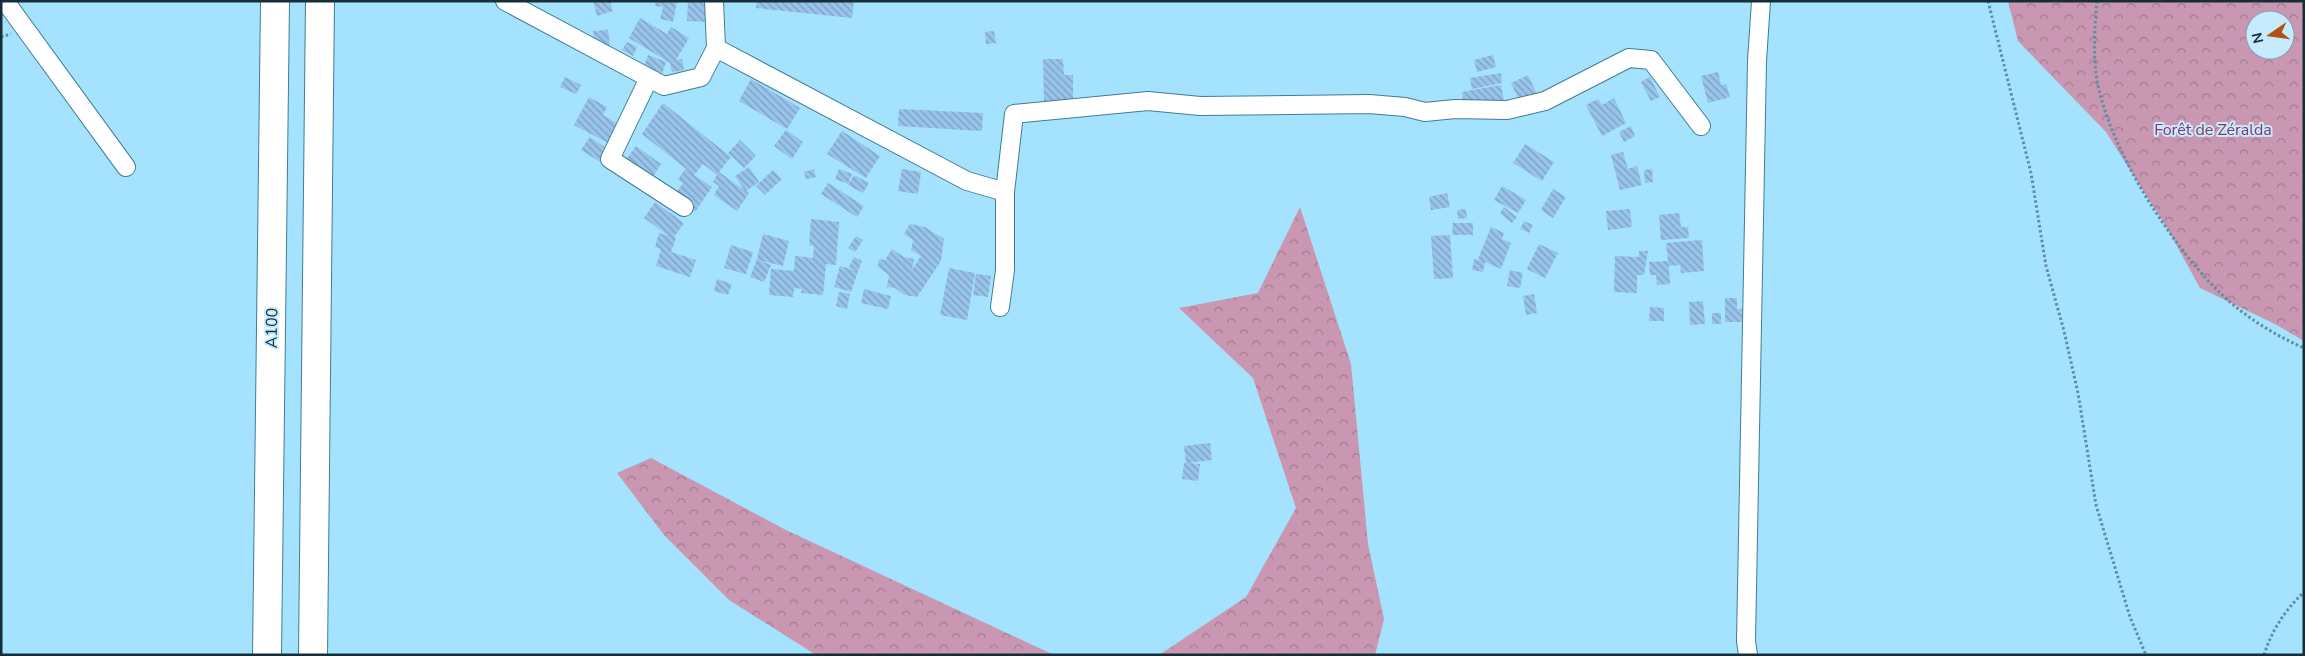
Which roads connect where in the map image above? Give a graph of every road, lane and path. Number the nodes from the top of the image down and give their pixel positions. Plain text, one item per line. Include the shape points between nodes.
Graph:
1 (5, 1) edge
2 (275, 1) edge
3 (320, 1) edge
4 (505, 1) edge
5 (714, 1) edge
6 (1760, 1) edge
7 (1988, 1) edge
8 (2097, 1) edge
9 (716, 48) junction
10 (649, 78) junction
11 (1701, 126) dead end
12 (126, 167) dead end
13 (1005, 192) junction
14 (684, 207) dead end
15 (1000, 307) dead end
16 (2304, 348) edge
17 (2304, 592) edge
18 (267, 655) edge
19 (313, 655) edge
20 (1748, 655) edge
21 (2146, 655) edge
22 (2264, 655) edge

1 - 12 street
2 - 18 highway, A100 / A100
3 - 19 highway
4 - 10 street
5 - 9 street
6 - 20 street
7 - 21 path via 2031,173 2046,266 2078,393 2096,505 2130,618
8 - 16 path via 2094,47 2102,101 2116,139 2155,210 2194,265 2231,303 2270,331
9 - 10 street via 701,77 664,86
9 - 13 street via 967,181
10 - 14 street via 610,159
11 - 13 street via 1651,60 1629,58 1546,101 1507,110 1425,112 1369,104 1200,106 1138,102 1014,114
13 - 15 street via 1005,270
17 - 22 path via 2285,612

